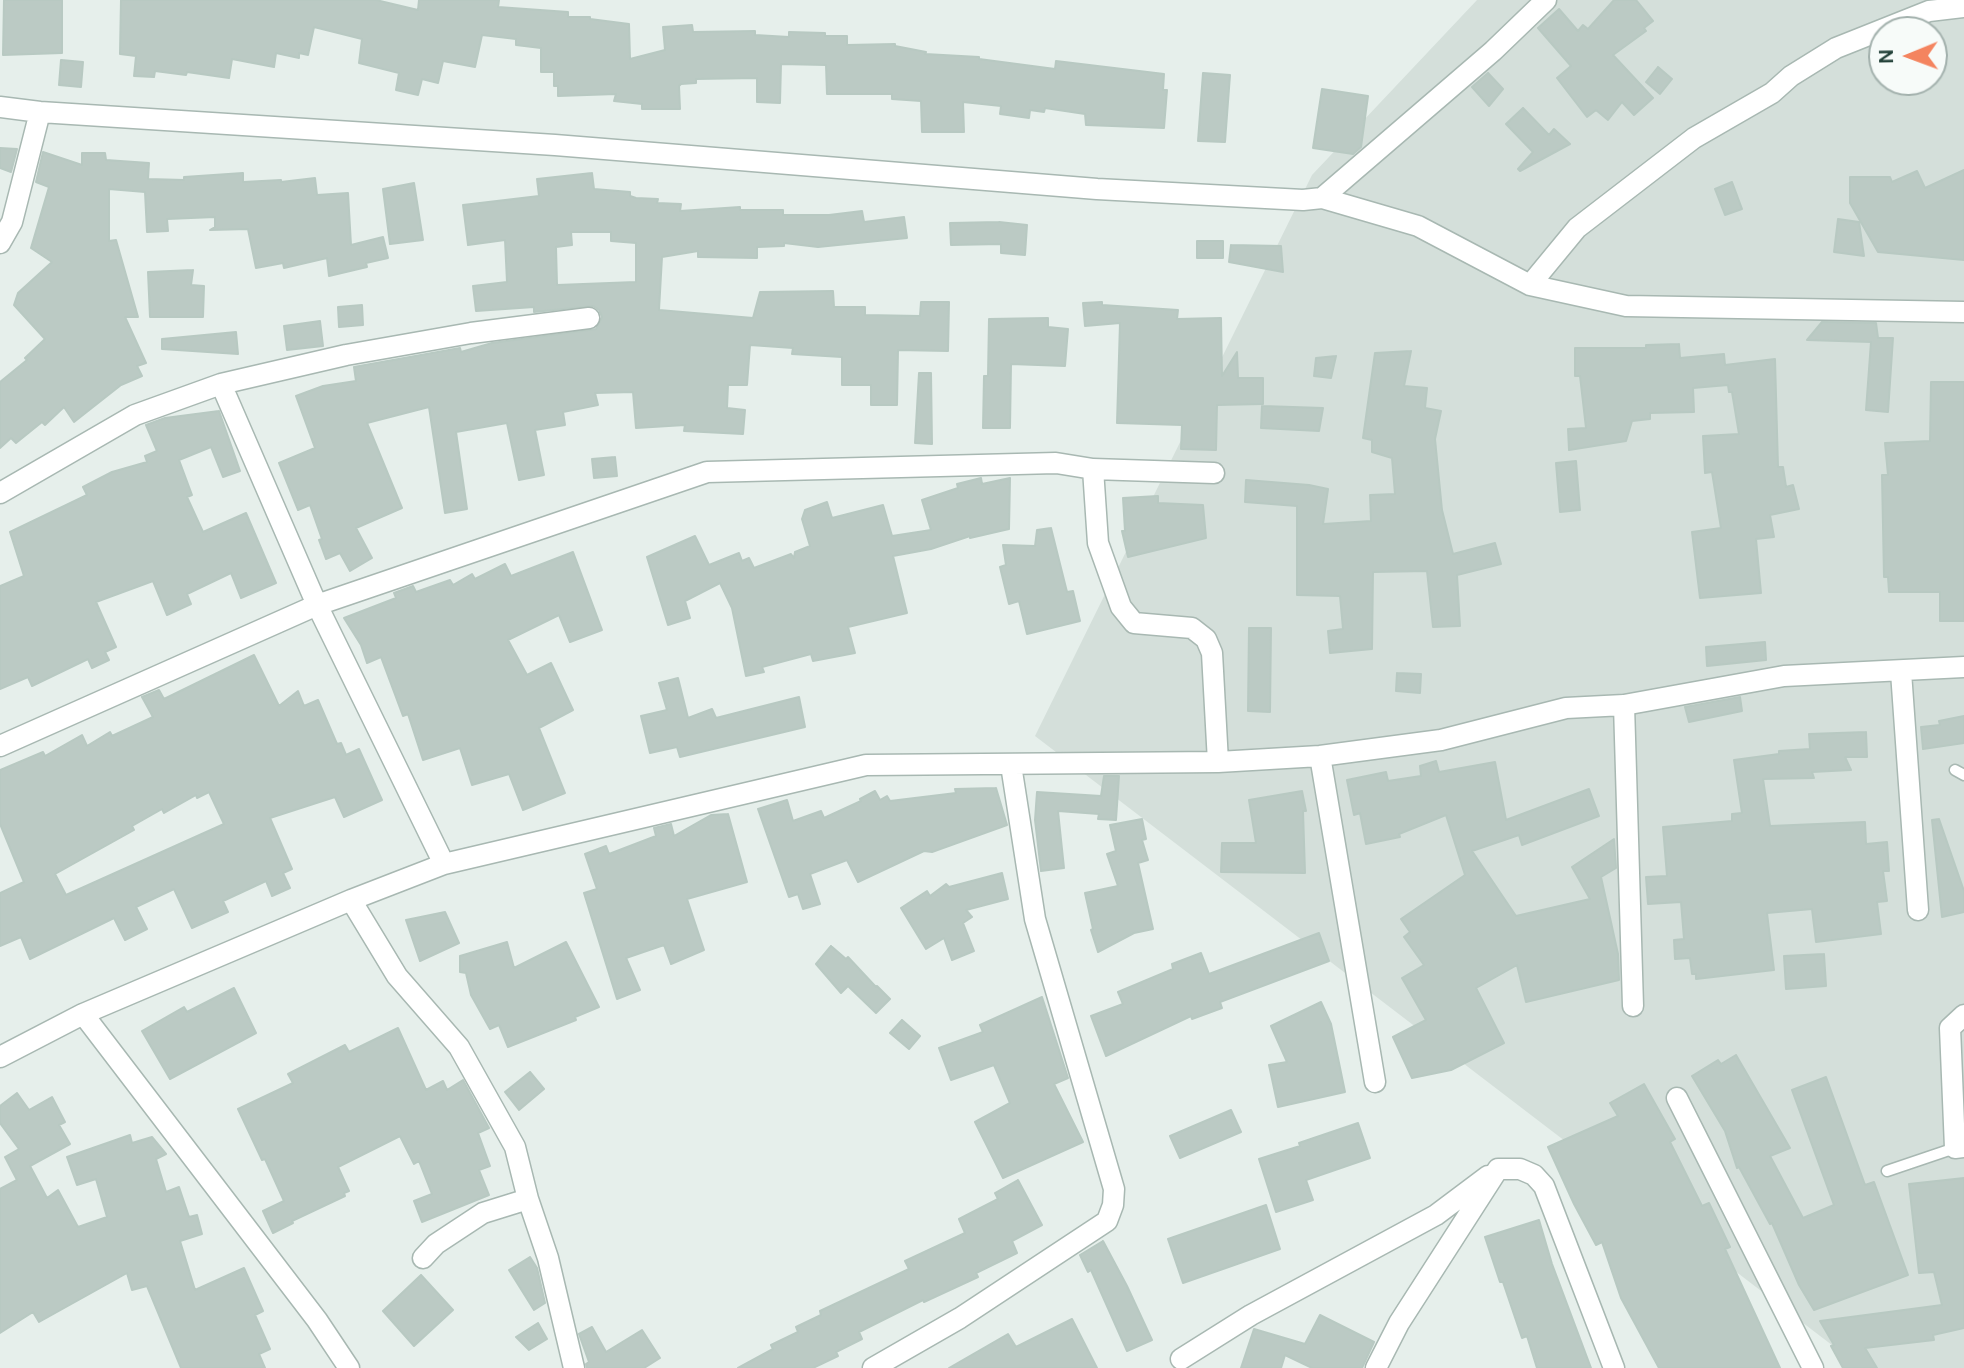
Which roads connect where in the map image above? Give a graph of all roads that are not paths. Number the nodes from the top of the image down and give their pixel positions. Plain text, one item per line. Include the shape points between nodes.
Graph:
1 (1546, 0) edge
2 (1964, 7) edge
3 (0, 107) edge
4 (40, 112) junction
5 (1322, 198) junction
6 (0, 243) edge
7 (1530, 285) junction
8 (1964, 312) edge
9 (589, 318) dead end
10 (221, 384) junction
11 (1093, 469) junction
12 (1214, 473) dead end
13 (0, 493) edge
14 (317, 605) junction
15 (1964, 667) edge
16 (1901, 672) junction
17 (1624, 705) junction
18 (0, 746) edge
19 (1320, 756) junction
20 (1218, 762) junction
21 (1011, 765) junction
22 (444, 864) junction
23 (351, 900) junction
24 (1918, 910) dead end
25 (1633, 1006) dead end
26 (83, 1014) junction
27 (1964, 1015) edge
28 (0, 1057) edge
29 (1375, 1082) dead end
30 (1677, 1098) dead end
31 (1959, 1147) edge
32 (1498, 1169) junction
33 (1887, 1171) dead end
34 (528, 1199) junction
35 (423, 1258) dead end
36 (1181, 1359) dead end
37 (349, 1368) edge
38 (574, 1368) edge
39 (873, 1368) edge
40 (1376, 1368) edge
41 (1614, 1368) edge
42 (1813, 1368) edge

1 - 5 street
2 - 7 street via 1929,11 1836,48 1694,138 1577,228
3 - 4 street
4 - 5 street via 555,145 1097,189
4 - 6 street via 12,222
5 - 7 street via 1418,226
7 - 8 street via 1626,306
9 - 10 street via 346,355
10 - 13 street via 135,415
10 - 14 street
11 - 12 street
11 - 14 street via 1056,463 720,470
11 - 20 street via 1098,543 1121,607 1134,623 1192,628 1206,639 1212,653
14 - 18 street
14 - 22 street
15 - 16 street
16 - 17 street via 1784,676
16 - 24 street
17 - 19 street via 1566,708 1441,740
17 - 25 street
19 - 20 street
19 - 29 street
20 - 21 street
21 - 22 street via 866,765
21 - 39 street via 1035,919 1114,1189 1113,1205 1107,1221
22 - 23 street
23 - 26 street
23 - 34 street via 397,976 459,1047 515,1147
26 - 28 street
26 - 37 street
27 - 31 street via 1950,1028
30 - 42 street
31 - 33 lane
32 - 36 street via 1436,1215
32 - 40 street
32 - 41 street via 1520,1169 1544,1186
34 - 35 street via 483,1213
34 - 38 street

